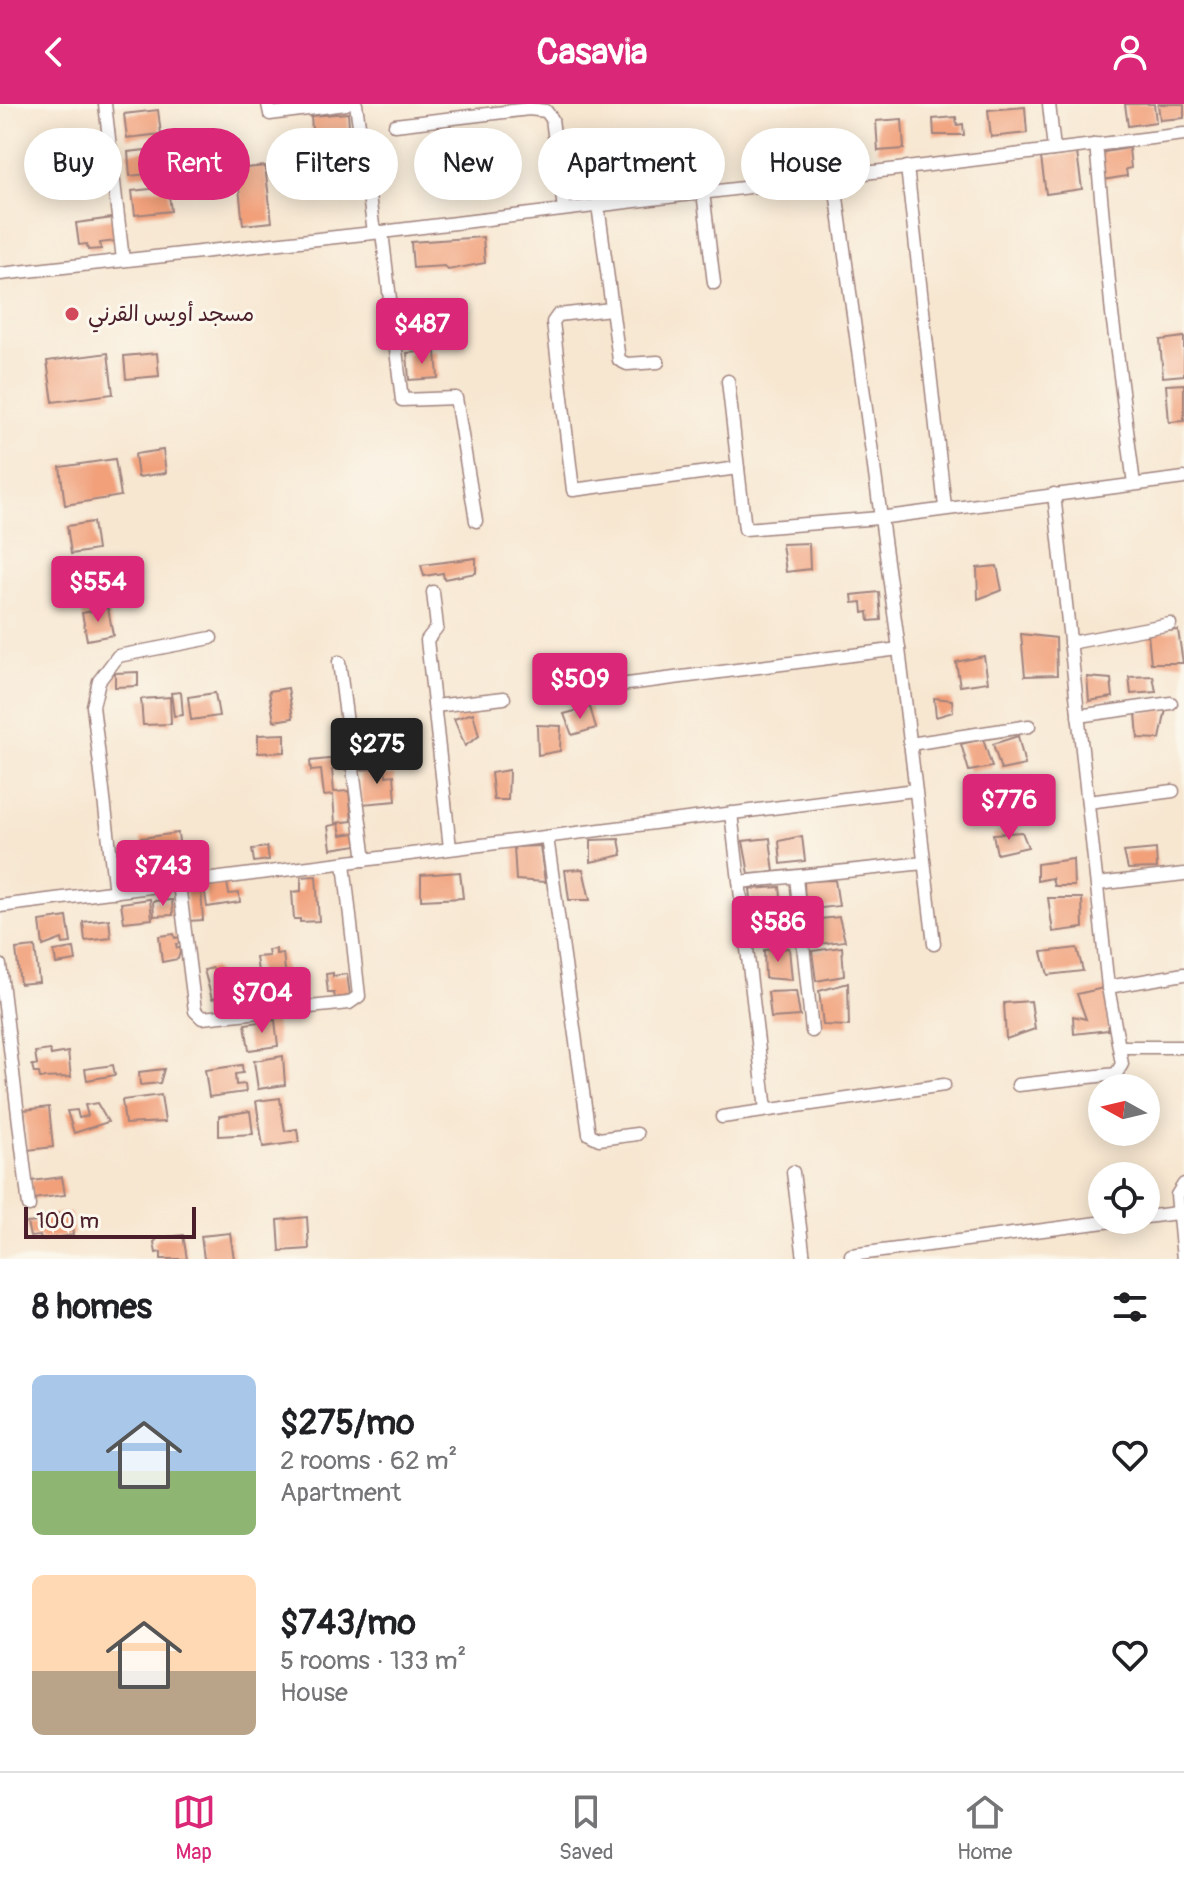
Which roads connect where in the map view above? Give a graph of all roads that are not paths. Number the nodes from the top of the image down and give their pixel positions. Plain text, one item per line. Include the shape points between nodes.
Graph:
1 (105, 104) edge
2 (268, 104) edge
3 (346, 104) edge
4 (356, 104) edge
5 (1049, 104) edge
6 (395, 125) dead end
7 (1184, 134) edge
8 (1096, 144) junction
9 (1054, 149) junction
10 (907, 167) junction
11 (870, 172) edge
12 (638, 200) edge
13 (704, 200) edge
14 (837, 200) edge
15 (598, 205) junction
16 (564, 209) junction
17 (378, 232) junction
18 (123, 260) junction
19 (0, 274) edge
20 (714, 283) dead end
21 (611, 309) junction
22 (658, 362) dead end
23 (728, 381) dead end
24 (738, 468) junction
25 (1184, 478) edge
26 (1134, 484) junction
27 (1054, 494) junction
28 (945, 507) junction
29 (879, 518) junction
30 (476, 521) dead end
31 (433, 592) dead end
32 (1170, 624) dead end
33 (211, 638) dead end
34 (1070, 643) junction
35 (899, 649) junction
36 (339, 662) dead end
37 (604, 687) dead end
38 (504, 698) dead end
39 (1171, 703) dead end
40 (435, 706) junction
41 (1078, 716) junction
42 (1029, 726) dead end
43 (910, 744) junction
44 (915, 790) junction
45 (1173, 791) dead end
46 (1088, 802) junction
47 (731, 813) junction
48 (547, 837) junction
49 (450, 848) junction
50 (365, 860) junction
51 (344, 863) junction
52 (924, 863) junction
53 (1184, 874) edge
54 (796, 877) junction
55 (740, 882) junction
56 (179, 884) junction
57 (1097, 884) junction
58 (115, 892) junction
59 (0, 906) edge
60 (934, 944) dead end
61 (0, 965) edge
62 (1184, 974) edge
63 (1108, 987) junction
64 (812, 1031) dead end
65 (1120, 1047) junction
66 (1184, 1047) edge
67 (944, 1085) dead end
68 (1018, 1085) dead end
69 (766, 1110) junction
70 (722, 1117) dead end
71 (637, 1134) dead end
72 (793, 1172) dead end
73 (1184, 1184) edge
74 (29, 1206) dead end
75 (1177, 1213) junction
76 (1160, 1215) edge
77 (1088, 1224) edge
78 (851, 1255) dead end
79 (804, 1259) edge
80 (1183, 1259) edge

1 - 18 street
2 - 3 street via 270,114
4 - 17 street
5 - 9 street
6 - 16 street via 546,111 552,119
7 - 8 street
8 - 9 street
8 - 26 street
9 - 10 street
10 - 11 street
10 - 28 street
12 - 15 street
13 - 20 street
14 - 29 street
15 - 16 street
15 - 21 street
16 - 17 street
17 - 18 street
17 - 30 street via 402,400 456,398
18 - 19 street
21 - 22 street via 619,360
21 - 24 street via 558,315 553,322 573,490
23 - 24 street
24 - 29 street via 745,529
25 - 26 street
26 - 27 street
27 - 28 street
27 - 34 street
28 - 29 street
29 - 35 street
31 - 40 street via 437,627 427,640
32 - 34 street
33 - 58 street via 118,656 95,692
34 - 41 street
35 - 37 street
35 - 43 street
36 - 50 street
38 - 40 street
39 - 41 street
40 - 49 street
41 - 46 street
42 - 43 street
43 - 44 street
44 - 47 street
44 - 52 street
45 - 46 street
46 - 57 street
47 - 48 street
47 - 55 street
48 - 49 street
48 - 71 street via 589,1134 599,1139
49 - 50 street
50 - 51 street
51 - 56 street
51 - 56 street via 359,996 349,1003 202,1018 195,1011
52 - 54 street
52 - 60 street
53 - 57 street
54 - 55 street
54 - 64 street
55 - 69 street
56 - 58 street
57 - 63 street
58 - 59 street
61 - 74 street
62 - 63 street
63 - 65 street
65 - 66 street
65 - 68 street via 1122,1064 1116,1074
67 - 69 street
69 - 70 street
72 - 79 street
73 - 75 street via 1177,1195
75 - 76 street
75 - 80 street
77 - 78 street

